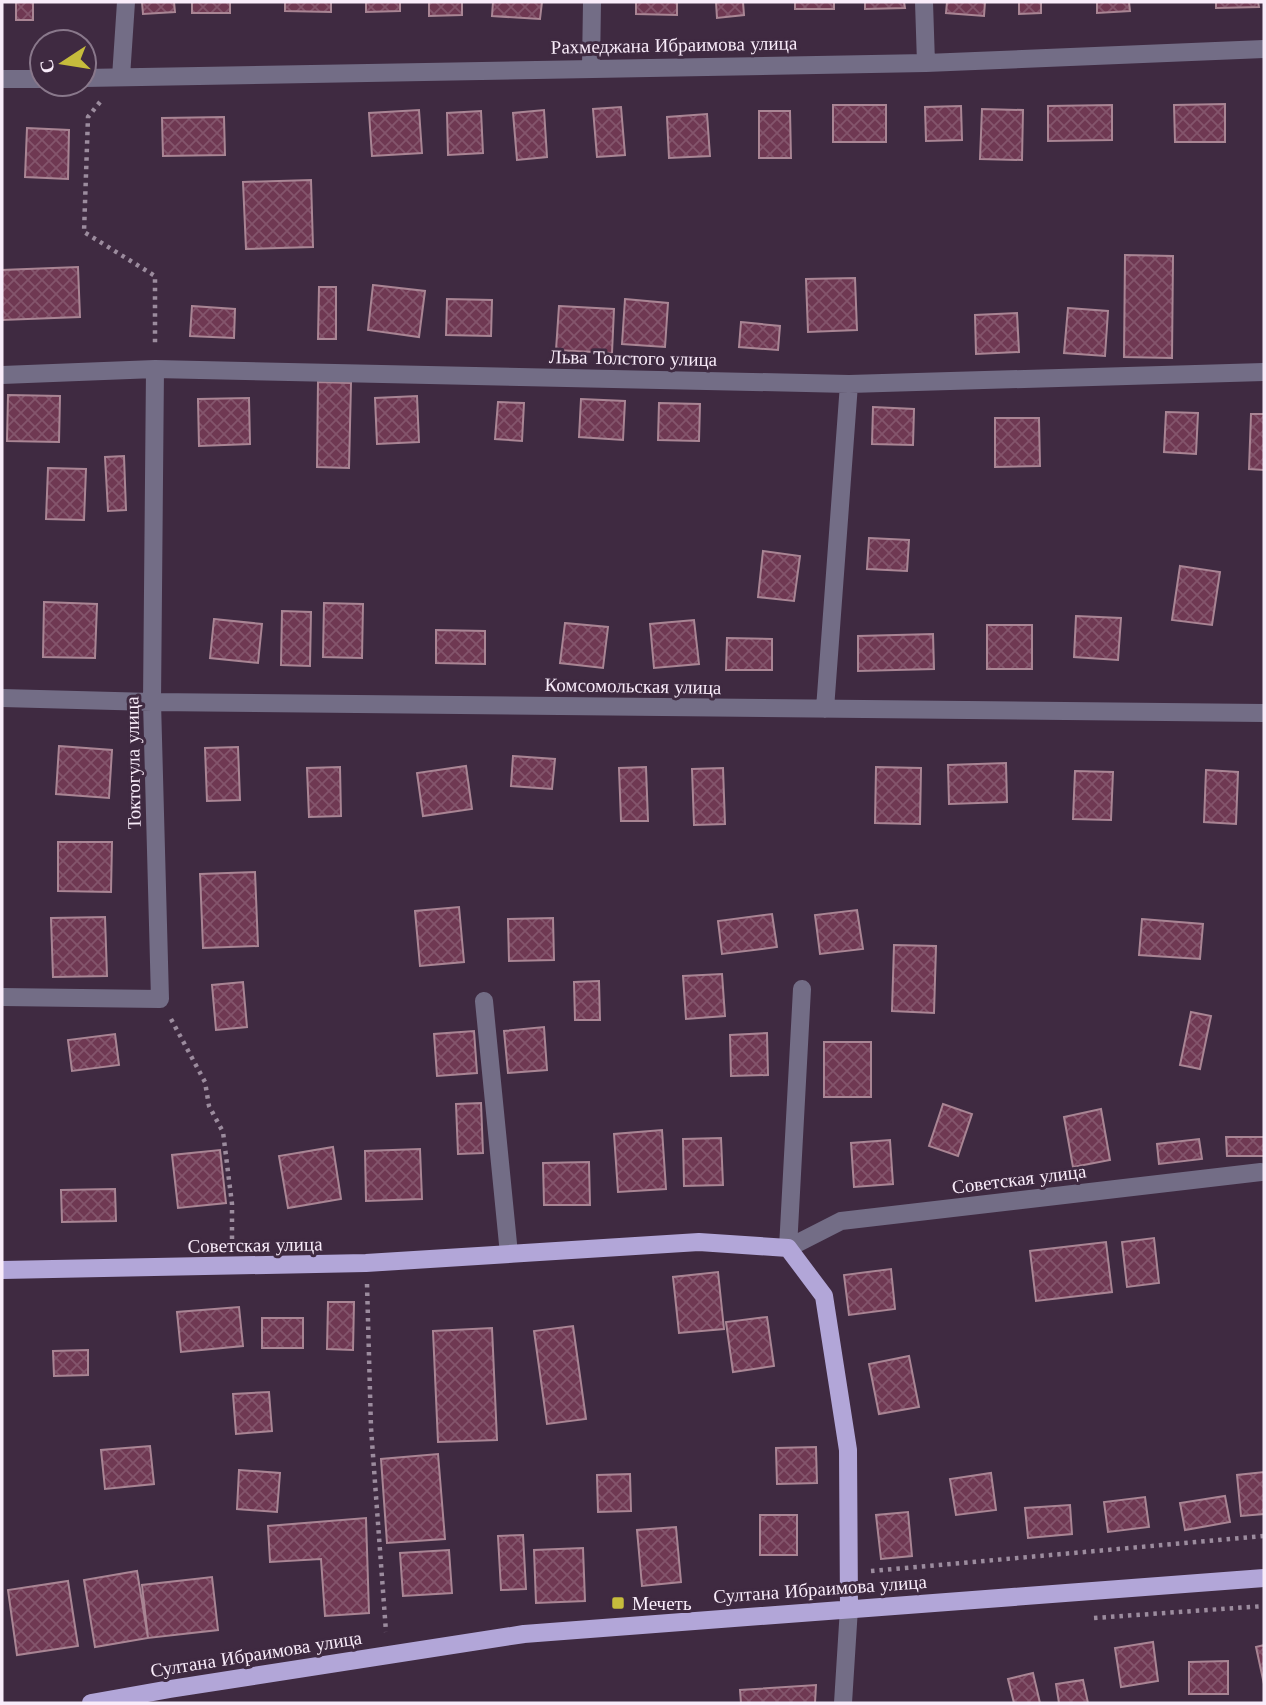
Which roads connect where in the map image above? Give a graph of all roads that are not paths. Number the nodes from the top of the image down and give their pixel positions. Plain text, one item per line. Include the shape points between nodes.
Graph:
1 (127, 2) edge
2 (592, 2) edge
3 (924, 2) edge
4 (1264, 49) edge
5 (926, 63) junction
6 (592, 67) junction
7 (121, 77) junction
8 (98, 78) edge
9 (2, 79) edge
10 (28, 79) edge
11 (155, 369) junction
12 (1264, 372) edge
13 (2, 375) edge
14 (849, 384) junction
15 (2, 698) edge
16 (152, 702) junction
17 (825, 709) junction
18 (1264, 713) edge
19 (802, 989) dead end
20 (2, 997) edge
21 (485, 1001) dead end
22 (1261, 1172) dead end
23 (788, 1248) junction
24 (509, 1254) junction
25 (2, 1270) edge
26 (1264, 1578) edge
27 (849, 1608) junction
28 (170, 1696) edge
29 (91, 1703) edge
30 (843, 1703) edge

1 - 7 street
2 - 6 street
3 - 5 street
4 - 5 street, Рахмеджана Ибраимова улица
5 - 6 street, Рахмеджана Ибраимова улица
6 - 7 street, Рахмеджана Ибраимова улица
7 - 8 street, Рахмеджана Ибраимова улица
9 - 10 street
11 - 13 street, Льва Толстого улица
11 - 14 street, Льва Толстого улица
11 - 16 street, Токтогула улица
12 - 14 street, Льва Толстого улица
14 - 17 street
15 - 16 street, Комсомольская улица
16 - 17 street, Комсомольская улица
16 - 20 street, Токтогула улица via 160,999
17 - 18 street, Комсомольская улица
19 - 23 street
21 - 24 street
22 - 23 street, Советская улица via 841,1222
23 - 24 main road, Советская улица via 699,1242
23 - 27 main road via 824,1296 848,1450
24 - 25 main road, Советская улица via 366,1263
26 - 27 main road, Султана Ибраимова улица
27 - 28 main road, Султана Ибраимова улица via 524,1634
27 - 30 street
28 - 29 main road, Султана Ибраимова улица

